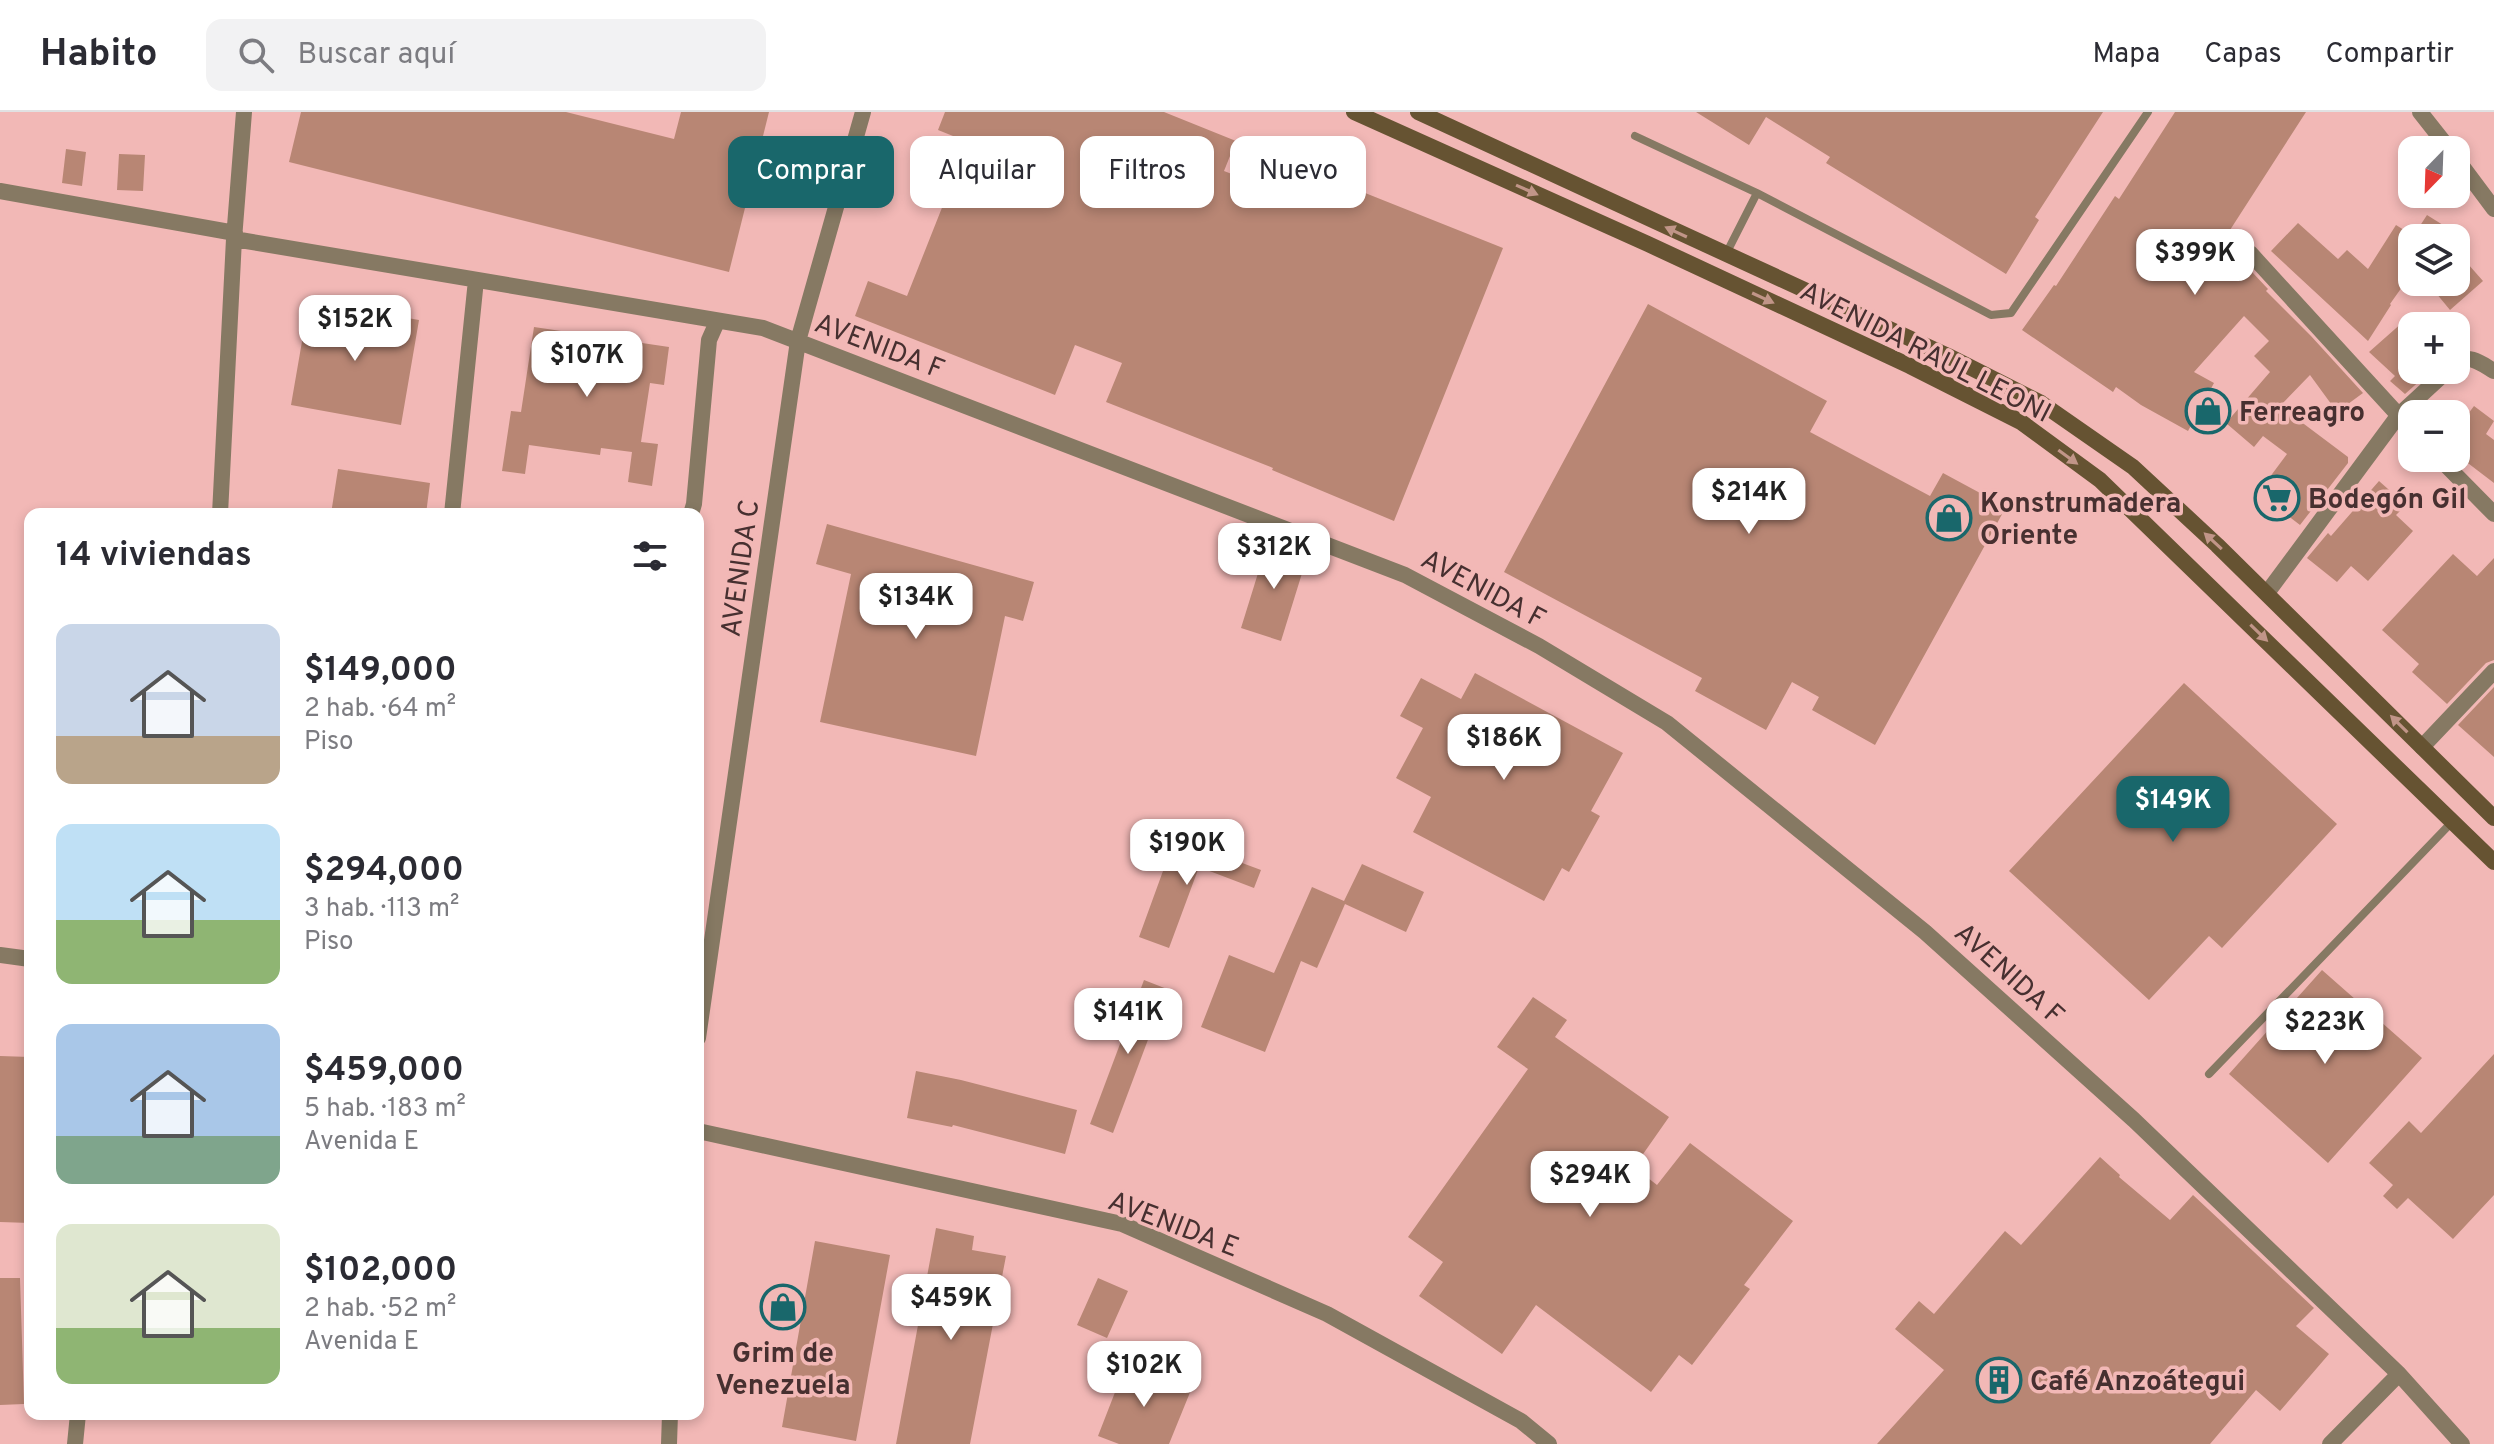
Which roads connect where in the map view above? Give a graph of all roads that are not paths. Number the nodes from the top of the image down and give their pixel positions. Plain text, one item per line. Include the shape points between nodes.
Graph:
1 (244, 112) edge
2 (863, 112) edge
3 (1354, 112) edge
4 (1418, 112) edge
5 (2148, 112) edge
6 (2420, 112) edge
7 (1635, 136) dead end
8 (2439, 136) edge
9 (2470, 177) edge
10 (0, 191) edge
11 (1757, 193) junction
12 (2494, 209) edge
13 (234, 236) junction
14 (2250, 253) dead end
15 (1726, 255) junction
16 (476, 280) junction
17 (717, 322) junction
18 (798, 341) junction
19 (2470, 358) edge
20 (2494, 371) edge
21 (2433, 384) edge
22 (2415, 400) edge
23 (2398, 416) joint
24 (2453, 472) edge
25 (220, 508) edge
26 (453, 508) edge
27 (693, 508) edge
28 (2494, 514) edge
29 (2267, 593) junction
30 (2494, 671) edge
31 (2422, 747) junction
32 (2494, 818) edge
33 (2453, 821) junction
34 (2494, 862) edge
35 (0, 955) edge
36 (24, 958) edge
37 (704, 996) edge
38 (2209, 1074) dead end
39 (704, 1132) edge
40 (2399, 1374) junction
41 (77, 1420) edge
42 (670, 1420) edge
43 (75, 1444) edge
44 (669, 1444) edge
45 (1549, 1444) edge
46 (2330, 1444) edge
47 (2462, 1444) edge

1 - 13 street
2 - 18 street, AVENIDA C
3 -> 33 main road, AVENIDA RAUL LEONI via 1676,257 2021,422 2100,480
15 -> 4 main road, AVENIDA RAUL LEONI
5 - 11 lane via 2011,313 1991,315
6 - 8 street
7 - 11 lane
9 - 12 street
10 - 13 street, AVENIDA F
11 - 15 lane
13 - 16 street, AVENIDA F
13 - 25 street
14 - 23 street
29 -> 15 main road, AVENIDA RAUL LEONI via 2133,467 2041,403
16 - 17 street, AVENIDA F
16 - 26 street
17 - 18 street, AVENIDA F via 763,328
17 - 27 street via 709,340
18 - 37 street, AVENIDA C
18 - 40 street, AVENIDA F via 1405,575 1539,646 1667,723 1925,932 2134,1120
19 - 20 street
21 - 22 street
23 - 29 street
24 - 28 street
31 -> 29 main road, AVENIDA RAUL LEONI
30 - 31 street
31 - 32 main road, AVENIDA RAUL LEONI
33 - 34 main road, AVENIDA RAUL LEONI
33 - 38 lane
35 - 36 street
39 - 45 street, AVENIDA E via 1122,1224 1327,1314 1521,1421
40 - 46 street
40 - 47 street, AVENIDA F
41 - 43 street
42 - 44 street

